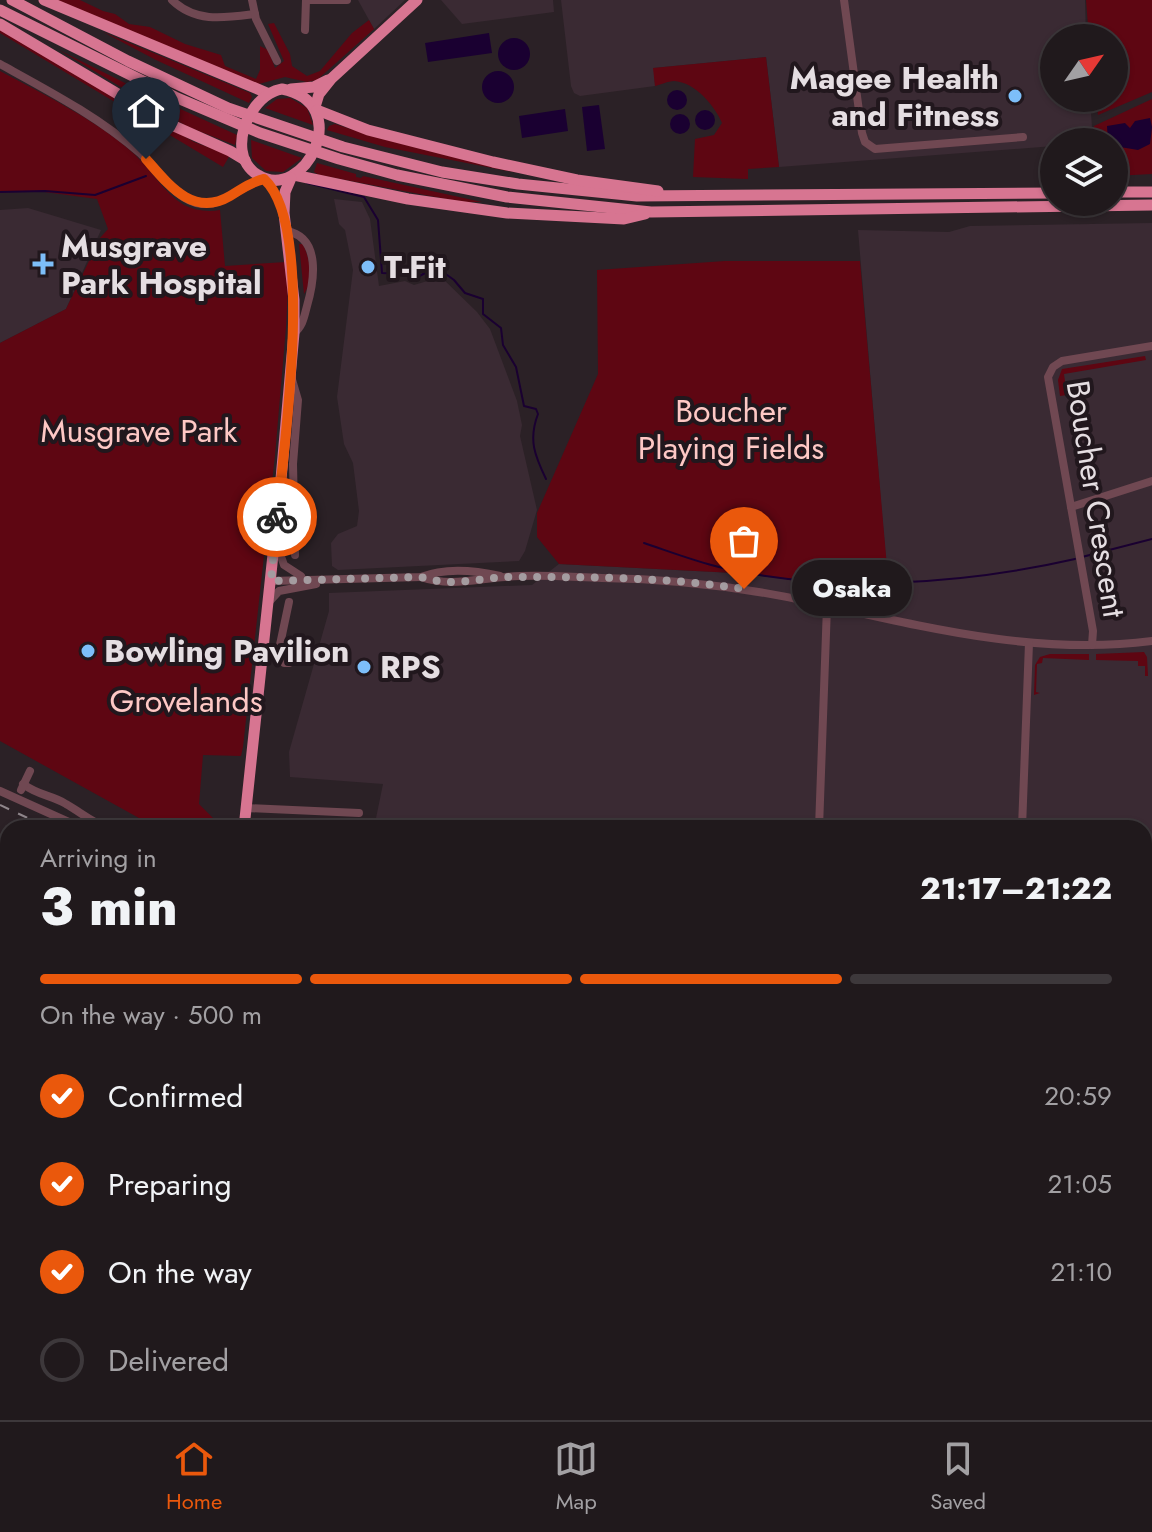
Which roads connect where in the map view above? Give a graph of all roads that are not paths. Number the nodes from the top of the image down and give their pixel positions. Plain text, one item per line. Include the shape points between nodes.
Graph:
1 (12, 0) edge
2 (44, 0) edge
3 (173, 0) edge
4 (252, 0) edge
5 (306, 0) edge
6 (347, 0) edge
7 (417, 0) edge
8 (844, 0) edge
9 (0, 10) edge
10 (255, 14) junction
11 (0, 24) edge
12 (305, 30) dead end
13 (277, 61) dead end
14 (0, 64) edge
15 (331, 79) junction
16 (282, 89) junction
17 (267, 93) junction
18 (316, 108) junction
19 (226, 113) junction
20 (1023, 137) dead end
21 (341, 153) junction
22 (246, 163) junction
23 (292, 176) junction
24 (265, 179) junction
25 (243, 187) junction
26 (1128, 192) edge
27 (1152, 192) edge
28 (1040, 193) edge
29 (674, 194) junction
30 (1152, 205) edge
31 (651, 212) junction
32 (284, 213) junction
33 (286, 231) junction
34 (309, 298) junction
35 (294, 300) junction
36 (294, 333) junction
37 (1152, 346) edge
38 (1152, 481) edge
39 (287, 482) junction
40 (1071, 507) junction
41 (275, 537) junction
42 (295, 555) dead end
43 (301, 576) junction
44 (271, 577) junction
45 (315, 580) junction
46 (336, 580) junction
47 (289, 602) dead end
48 (268, 603) junction
49 (827, 606) junction
50 (264, 635) junction
51 (280, 637) junction
52 (1152, 641) edge
53 (1029, 643) junction
54 (1092, 645) junction
55 (289, 663) dead end
56 (30, 771) dead end
57 (0, 791) edge
58 (62, 801) junction
59 (246, 808) junction
60 (359, 813) dead end
61 (55, 815) junction
62 (65, 820) edge
63 (89, 820) edge
64 (245, 820) edge
65 (819, 820) edge
66 (1022, 820) edge

1 - 19 highway
2 - 17 highway
3 - 10 street via 202,17
4 - 10 street
5 - 6 street
5 - 12 street
7 - 15 highway
8 - 20 street via 868,145 875,149
9 - 19 highway
10 - 13 street
11 - 22 highway via 142,110
14 - 25 street via 103,124 186,199 215,203
15 - 16 highway via 308,89
15 - 18 highway
16 - 17 highway
16 - 18 highway
17 - 22 highway via 247,125 242,146
18 - 23 highway via 319,128 313,150
18 - 29 highway via 368,130 493,162
19 - 21 highway
21 - 29 highway via 518,184 637,196
21 - 31 highway via 397,175 507,197
22 - 24 highway
22 - 25 street
23 - 24 highway
23 - 31 highway via 507,213 624,219
23 - 32 highway
24 - 25 street
24 - 32 highway
26 - 27 highway
28 - 29 highway
30 - 31 highway
32 - 33 highway
33 - 34 street via 300,237 313,260
33 - 35 highway
34 - 35 street
34 - 36 street
35 - 36 highway
36 - 39 highway
37 - 40 street, Boucher Crescent via 1062,361 1050,372
38 - 40 street
39 - 41 highway
39 - 42 street
40 - 54 street, Boucher Crescent
41 - 43 street via 284,565
41 - 44 highway
43 - 44 street
43 - 45 street
44 - 45 street
44 - 48 highway
45 - 46 street
46 - 48 street via 279,591
46 - 49 street via 663,579
47 - 51 street
48 - 50 highway
49 - 53 street via 949,633
49 - 65 street
50 - 51 street
50 - 59 highway
51 - 55 street via 280,659
52 - 54 street
53 - 54 street
53 - 66 street
56 - 58 street via 22,787
57 - 61 street
58 - 61 street
58 - 63 street
59 - 60 street
59 - 64 highway
61 - 62 street

